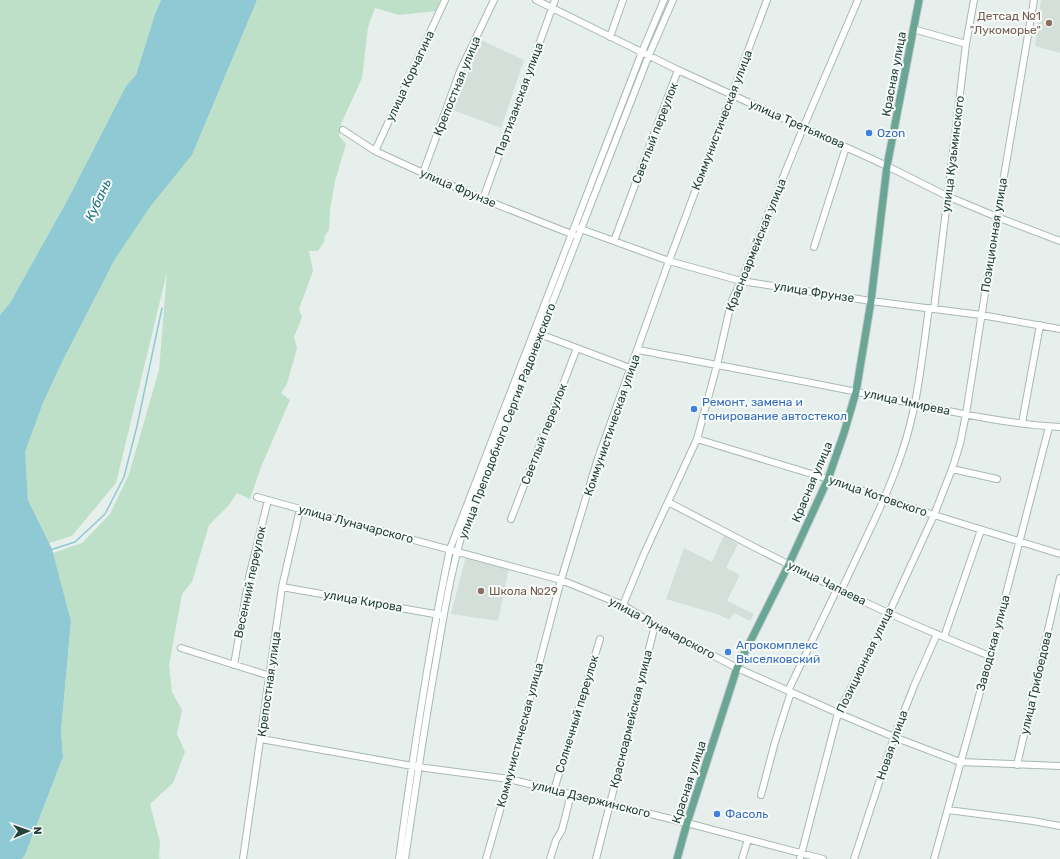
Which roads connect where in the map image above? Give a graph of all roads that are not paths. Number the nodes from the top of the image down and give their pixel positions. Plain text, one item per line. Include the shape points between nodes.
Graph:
1 (445, 0) edge
2 (494, 0) edge
3 (536, 0) edge
4 (555, 0) edge
5 (624, 0) edge
6 (664, 0) edge
7 (673, 0) edge
8 (767, 0) edge
9 (858, 0) edge
10 (919, 0) edge
11 (974, 0) edge
12 (1034, 0) edge
13 (552, 8) junction
14 (913, 29) junction
15 (610, 36) junction
16 (966, 44) junction
17 (642, 52) junction
18 (649, 55) junction
19 (678, 70) junction
20 (731, 94) junction
21 (803, 127) junction
22 (343, 130) dead end
23 (846, 147) junction
24 (376, 151) junction
25 (887, 166) junction
26 (423, 173) junction
27 (947, 196) junction
28 (482, 199) junction
29 (997, 217) junction
30 (575, 226) junction
31 (581, 229) junction
32 (575, 236) junction
33 (614, 240) junction
34 (1060, 241) edge
35 (814, 247) dead end
36 (669, 260) junction
37 (741, 281) junction
38 (871, 301) junction
39 (932, 309) junction
40 (981, 315) junction
41 (1040, 325) junction
42 (1060, 329) edge
43 (537, 333) junction
44 (577, 348) junction
45 (638, 350) junction
46 (717, 365) junction
47 (630, 368) junction
48 (856, 392) junction
49 (916, 404) junction
50 (966, 414) junction
51 (1022, 423) junction
52 (1050, 427) junction
53 (1060, 427) edge
54 (697, 439) junction
55 (952, 469) junction
56 (828, 479) junction
57 (997, 479) dead end
58 (257, 497) dead end
59 (884, 497) junction
60 (268, 500) junction
61 (668, 502) junction
62 (300, 509) junction
63 (934, 516) junction
64 (511, 520) dead end
65 (981, 530) junction
66 (1020, 542) junction
67 (450, 550) junction
68 (457, 552) junction
69 (1060, 554) edge
70 (789, 564) junction
71 (1060, 578) edge
72 (561, 580) junction
73 (282, 587) junction
74 (839, 590) junction
75 (623, 605) junction
76 (889, 613) junction
77 (440, 615) junction
78 (655, 625) junction
79 (940, 636) junction
80 (600, 639) dead end
81 (181, 648) dead end
82 (990, 656) junction
83 (234, 665) junction
84 (737, 668) junction
85 (270, 676) junction
86 (790, 691) junction
87 (838, 714) junction
88 (894, 737) junction
89 (261, 739) junction
90 (960, 762) junction
91 (1017, 765) junction
92 (415, 766) junction
93 (1060, 766) edge
94 (509, 779) junction
95 (554, 790) junction
96 (571, 794) junction
97 (761, 795) dead end
98 (610, 804) junction
99 (948, 810) junction
100 (687, 823) junction
101 (1060, 826) edge
102 (748, 839) junction
103 (801, 856) edge
104 (243, 859) edge
105 (399, 859) edge
106 (405, 859) edge
107 (486, 859) edge
108 (550, 859) edge
109 (596, 859) edge
110 (677, 859) edge
111 (742, 859) edge
112 (823, 859) edge
113 (854, 859) edge
114 (934, 859) edge

1 - 24 street, улица Корчагина
2 - 26 street, Крепостная улица via 460,71
3 - 13 street, улица Третьякова
4 - 13 street, Партизанская улица
5 - 15 street
6 - 17 street, улица Преподобного Сергия Радонежского
7 - 18 street, улица Преподобного Сергия Радонежского
8 - 20 street, Коммунистическая улица
9 - 21 street, Красноармейская улица
10 - 14 main road, Красная улица
11 - 16 street, улица Кузьминского
12 - 29 street, Позиционная улица
13 - 15 street, улица Третьякова
13 - 28 street, Партизанская улица
14 - 16 street
14 - 25 main road, Красная улица
15 - 17 street, улица Третьякова
16 - 27 street, улица Кузьминского
17 - 18 street, улица Третьякова
17 - 30 street, улица Преподобного Сергия Радонежского
18 - 19 street, улица Третьякова
18 - 31 street, улица Преподобного Сергия Радонежского
19 - 20 street, улица Третьякова
19 - 33 street, Светлый переулок
20 - 21 street, улица Третьякова
20 - 36 street, Коммунистическая улица
21 - 23 street, улица Третьякова
21 - 37 street, Красноармейская улица
22 - 24 street, улица Фрунзе
23 - 25 street, улица Третьякова
23 - 35 street
24 - 26 street, улица Фрунзе
25 - 27 street, улица Третьякова
25 - 38 main road, Красная улица
26 - 28 street, улица Фрунзе
27 - 29 street, улица Третьякова
27 - 39 street, улица Кузьминского
28 - 32 street, улица Фрунзе
29 - 34 street, улица Третьякова
29 - 40 street, Позиционная улица
30 - 31 street, улица Фрунзе
30 - 32 street, улица Преподобного Сергия Радонежского
31 - 32 street, улица Преподобного Сергия Радонежского
31 - 33 street, улица Фрунзе
32 - 43 street, улица Преподобного Сергия Радонежского
33 - 36 street, улица Фрунзе
36 - 37 street, улица Фрунзе
36 - 45 street, Коммунистическая улица
37 - 38 street, улица Фрунзе
37 - 46 street, Красноармейская улица via 731,303
38 - 39 street, улица Фрунзе
38 - 48 main road, Красная улица
39 - 40 street, улица Фрунзе
39 - 49 street, улица Кузьминского
40 - 41 street, улица Фрунзе
40 - 50 street, Позиционная улица
41 - 42 street, улица Фрунзе
41 - 51 street
43 - 44 street
43 - 67 street, улица Преподобного Сергия Радонежского
43 - 68 street, улица Преподобного Сергия Радонежского
44 - 47 street
44 - 64 street, Светлый переулок
45 - 46 street, улица Чмирева
45 - 47 street, Коммунистическая улица
46 - 48 street, улица Чмирева
46 - 54 street, Красноармейская улица
47 - 72 street, Коммунистическая улица via 598,458
48 - 49 street, улица Чмирева
48 - 56 main road, Красная улица
49 - 50 street, улица Чмирева
49 - 59 street, улица Кузьминского via 902,452
50 - 51 street, улица Чмирева
50 - 55 street, Позиционная улица
51 - 52 street, улица Чмирева
52 - 53 street, улица Чмирева
52 - 66 street, Заводская улица
54 - 56 street, улица Котовского
54 - 61 street, Красноармейская улица
55 - 57 street
55 - 63 street, Позиционная улица
56 - 59 street, улица Котовского
56 - 70 main road, Красная улица
58 - 60 street, улица Луначарского
59 - 63 street, улица Котовского
59 - 74 street, улица Кузьминского
60 - 62 street, улица Луначарского
60 - 83 street, Весенний переулок via 249,577
61 - 70 street, улица Чапаева
61 - 75 street, Красноармейская улица
62 - 67 street, улица Луначарского
62 - 73 street, Крепостная улица
63 - 65 street, улица Котовского
63 - 76 street, Позиционная улица
65 - 66 street, улица Котовского
65 - 79 street, Новая улица
66 - 69 street, улица Котовского
66 - 82 street, Заводская улица
67 - 68 street, улица Луначарского
67 - 77 street, улица Преподобного Сергия Радонежского
68 - 72 street, улица Луначарского
68 - 77 street, улица Преподобного Сергия Радонежского
70 - 74 street, улица Чапаева
70 - 84 main road, Красная улица
71 - 91 street, улица Грибоедова
72 - 75 street, улица Луначарского
72 - 94 street, Коммунистическая улица
73 - 77 street, улица Кирова
73 - 85 street, Крепостная улица
74 - 76 street, улица Чапаева
74 - 86 street, улица Кузьминского
75 - 78 street, улица Луначарского
76 - 79 street, улица Чапаева
76 - 87 street, Позиционная улица
77 - 92 street, улица Преподобного Сергия Радонежского
78 - 84 street, улица Луначарского
78 - 98 street, Красноармейская улица
79 - 82 street, улица Чапаева
79 - 88 street, Новая улица via 914,686
80 - 95 street, Солнечный переулок
81 - 83 street
82 - 90 street, Заводская улица
83 - 85 street
84 - 86 street, улица Луначарского
84 - 100 main road, Красная улица
85 - 89 street, Крепостная улица
86 - 87 street, улица Луначарского
86 - 97 street, улица Кузьминского
87 - 88 street, улица Луначарского
87 - 103 street, Позиционная улица
88 - 90 street, улица Луначарского
88 - 113 street, Новая улица
89 - 92 street, улица Дзержинского
89 - 104 street, Крепостная улица
90 - 91 street, улица Луначарского
90 - 99 street, Заводская улица
91 - 93 street, улица Луначарского
92 - 94 street, улица Дзержинского
92 - 105 street, улица Преподобного Сергия Радонежского
92 - 106 street, улица Преподобного Сергия Радонежского
94 - 95 street, улица Дзержинского
94 - 107 street, Коммунистическая улица
95 - 96 street, улица Дзержинского
96 - 98 street, улица Дзержинского
96 - 108 street via 562,830
98 - 100 street, улица Дзержинского
98 - 109 street, Красноармейская улица
99 - 101 street
99 - 114 street, Заводская улица
100 - 102 street, улица Дзержинского
100 - 110 main road, Красная улица
102 - 103 street, улица Дзержинского
102 - 111 street
103 - 112 street, улица Дзержинского

